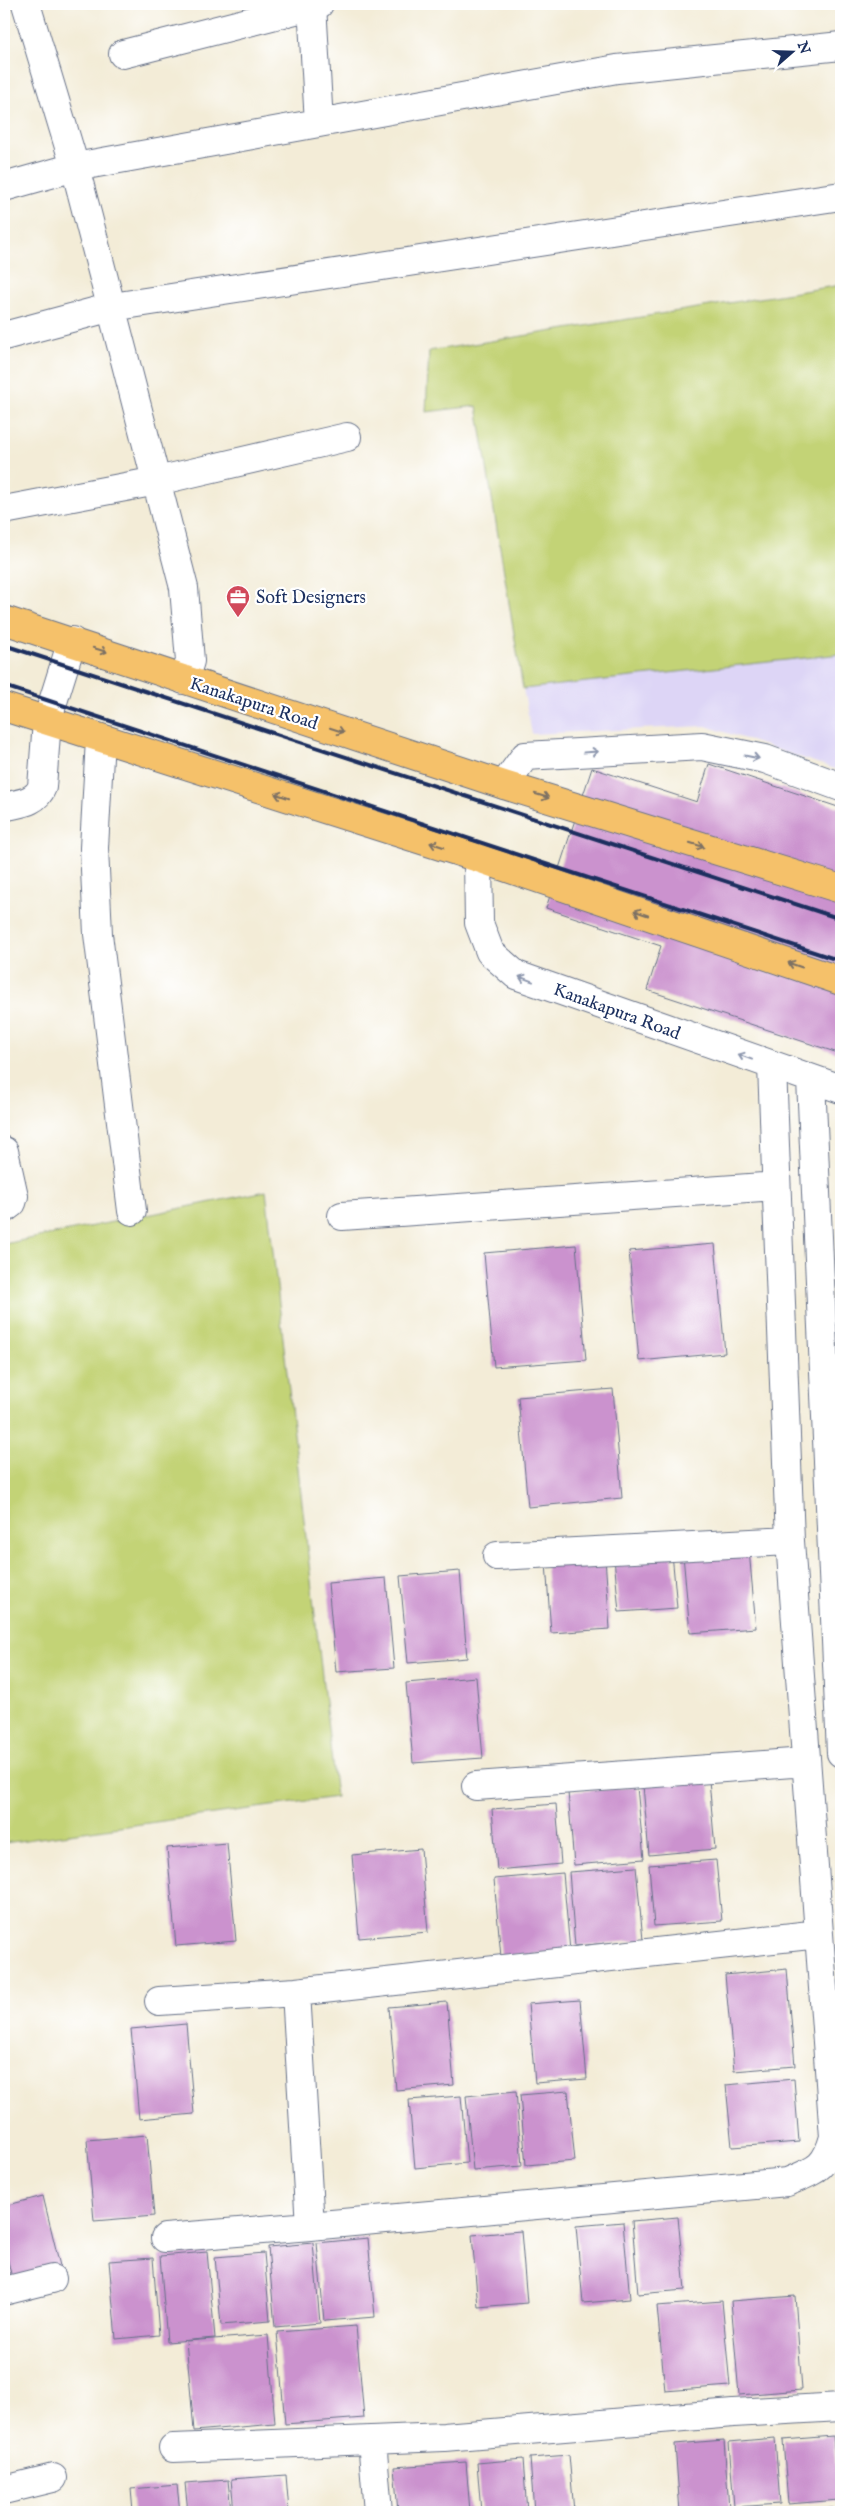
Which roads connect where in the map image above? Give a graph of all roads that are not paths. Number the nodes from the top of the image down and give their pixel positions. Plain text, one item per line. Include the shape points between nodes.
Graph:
1 (26, 4) edge
2 (316, 5) edge
3 (841, 46) edge
4 (124, 54) dead end
5 (319, 123) junction
6 (75, 167) junction
7 (4, 187) edge
8 (841, 196) edge
9 (112, 307) junction
10 (4, 336) edge
11 (347, 437) dead end
12 (158, 481) junction
13 (4, 510) edge
14 (4, 620) edge
15 (72, 641) junction
16 (184, 680) junction
17 (4, 707) edge
18 (47, 721) junction
19 (100, 738) junction
20 (504, 784) junction
21 (841, 787) edge
22 (4, 807) edge
23 (478, 858) junction
24 (841, 890) edge
25 (841, 981) edge
26 (772, 1066) junction
27 (811, 1080) junction
28 (841, 1089) edge
29 (4, 1151) edge
30 (776, 1186) junction
31 (4, 1209) edge
32 (132, 1210) dead end
33 (342, 1216) dead end
34 (836, 1527) edge
35 (790, 1541) junction
36 (497, 1556) dead end
37 (841, 1746) edge
38 (841, 1753) edge
39 (806, 1762) junction
40 (476, 1786) dead end
41 (819, 1934) junction
42 (296, 1992) junction
43 (159, 2001) dead end
44 (310, 2226) junction
45 (165, 2238) dead end
46 (52, 2278) dead end
47 (4, 2291) edge
48 (841, 2407) edge
49 (372, 2440) junction
50 (174, 2448) dead end
51 (54, 2478) dead end
52 (4, 2490) edge
53 (378, 2512) edge

1 - 6 street
2 - 4 street
2 - 5 street
3 - 5 street via 617,69
5 - 6 street
6 - 7 street
6 - 9 street
8 - 9 street
9 - 10 street
9 - 12 street
11 - 12 street
12 - 13 street
12 - 16 street via 184,588 190,661
14 - 15 highway, Kanakapura Road
15 -> 16 highway, Kanakapura Road
15 - 18 street
16 -> 20 highway, Kanakapura Road
17 - 18 highway
18 - 19 highway
18 - 22 street via 39,794 33,799
23 -> 19 highway
19 - 32 street via 94,848 98,934
20 -> 21 street via 525,756 702,746 765,759
20 -> 24 highway, Kanakapura Road
25 -> 23 highway
26 -> 23 street, Kanakapura Road via 516,975 490,952 479,923
26 - 27 street, Kanakapura Road
26 - 30 street
27 - 28 street, Kanakapura Road
27 - 34 street
29 - 31 street via 14,1196 12,1203
30 - 33 street
30 - 35 street
34 - 37 street
35 - 36 street
35 - 39 street
37 - 38 street
39 - 40 street
39 - 41 street
41 - 42 street
41 - 44 street via 834,2137 829,2156 816,2170 787,2182
42 - 43 street
42 - 44 street
44 - 45 street
46 - 47 street
48 - 49 street
49 - 50 street
49 - 53 street
51 - 52 street

